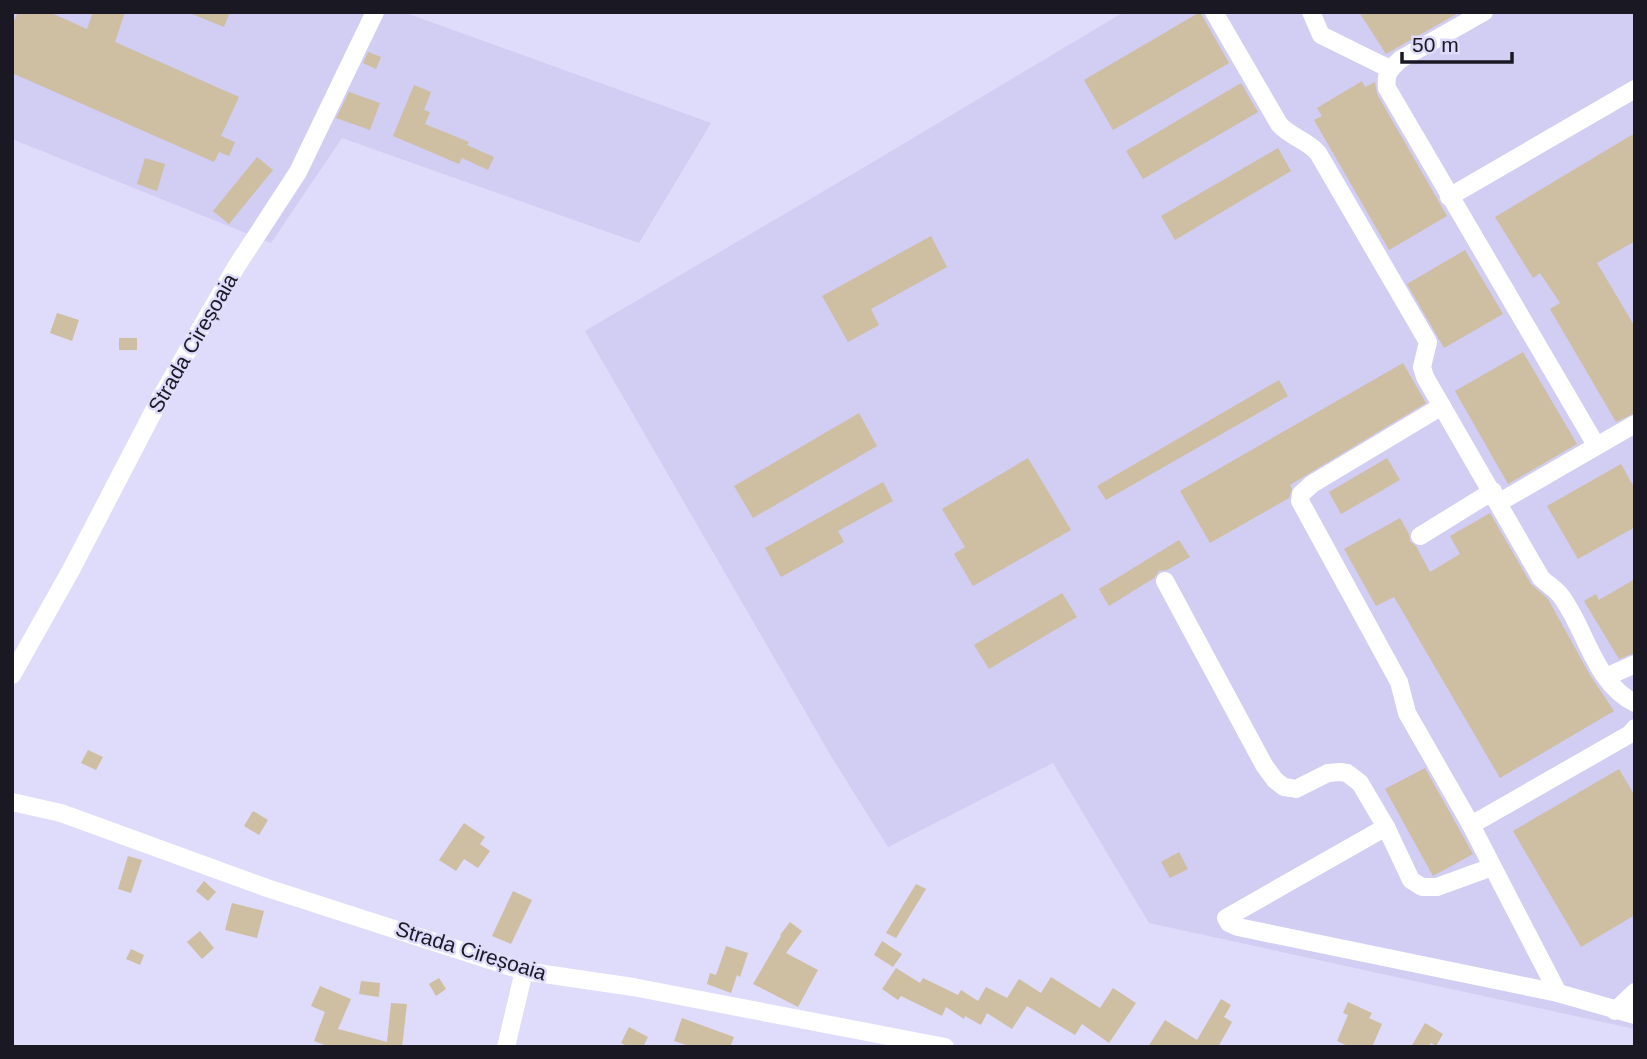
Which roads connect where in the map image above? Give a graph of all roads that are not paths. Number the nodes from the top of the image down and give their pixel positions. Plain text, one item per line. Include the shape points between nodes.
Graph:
1 (375, 12) edge
2 (1214, 12) edge
3 (1311, 12) edge
4 (1483, 12) edge
5 (1390, 69) junction
6 (1635, 89) edge
7 (1450, 197) junction
8 (1443, 406) junction
9 (1635, 424) edge
10 (1596, 445) junction
11 (1495, 497) junction
12 (1420, 536) dead end
13 (1165, 581) dead end
14 (1635, 664) edge
15 (12, 675) edge
16 (1606, 677) junction
17 (1635, 703) edge
18 (1635, 728) edge
19 (12, 802) edge
20 (1471, 825) junction
21 (1387, 827) junction
22 (1492, 867) junction
23 (524, 971) junction
24 (1635, 992) edge
25 (1559, 993) junction
26 (1615, 1011) junction
27 (1635, 1015) edge
28 (506, 1047) edge
29 (945, 1047) edge

1 - 15 street, Strada Cireșoaia via 298,172 236,267 161,397
2 - 8 street via 1279,124 1318,153 1387,271 1428,342 1422,367
3 - 5 street via 1321,36
4 - 5 street
5 - 7 street via 1387,88
6 - 7 street
7 - 10 street
8 - 11 street
8 - 20 street via 1312,484 1300,501 1399,682 1407,713
9 - 10 street
10 - 11 street
11 - 12 street
11 - 16 street via 1541,578 1560,595
13 - 21 street via 1275,780 1296,789 1328,773 1347,773 1360,783
14 - 16 street
16 - 17 street
18 - 20 street
19 - 23 street, Strada Cireșoaia via 61,813 267,888
20 - 22 street
21 - 22 street via 1411,880 1422,887 1437,887
21 - 25 street via 1226,918 1238,927
22 - 25 street
23 - 28 street
23 - 29 street, Strada Cireșoaia
24 - 26 street
25 - 26 street
26 - 27 street

